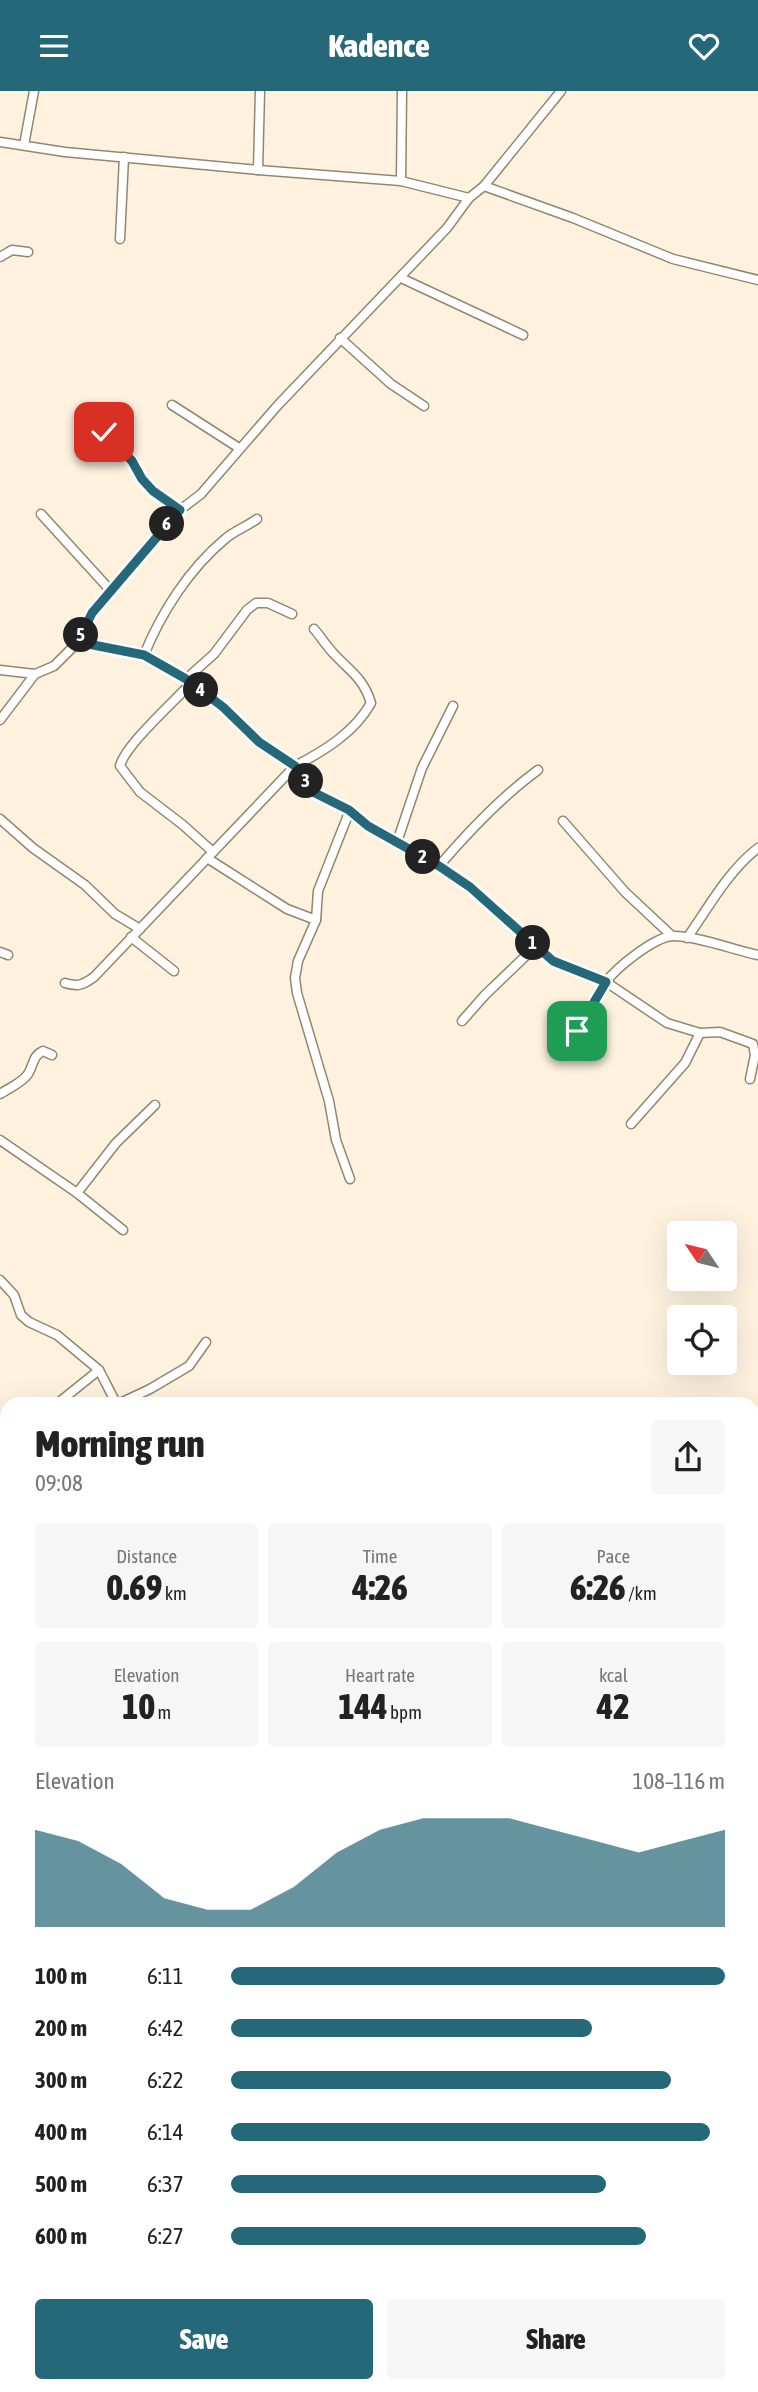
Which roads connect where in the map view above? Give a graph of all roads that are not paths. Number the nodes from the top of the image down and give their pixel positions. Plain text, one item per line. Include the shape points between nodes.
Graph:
1 (34, 91) edge
2 (260, 91) edge
3 (402, 91) edge
4 (561, 91) edge
5 (0, 142) edge
6 (24, 145) junction
7 (124, 157) junction
8 (258, 170) junction
9 (401, 181) junction
10 (484, 186) junction
11 (469, 198) junction
12 (120, 239) dead end
13 (28, 252) dead end
14 (0, 257) edge
15 (401, 278) junction
16 (758, 280) edge
17 (523, 335) dead end
18 (340, 338) junction
19 (172, 405) dead end
20 (424, 406) dead end
21 (89, 419) dead end
22 (239, 448) junction
23 (180, 510) junction
24 (41, 514) dead end
25 (257, 519) dead end
26 (111, 591) junction
27 (292, 614) dead end
28 (314, 629) dead end
29 (78, 642) junction
30 (144, 655) junction
31 (0, 670) edge
32 (35, 674) junction
33 (189, 681) junction
34 (453, 706) dead end
35 (0, 720) edge
36 (295, 766) junction
37 (538, 770) dead end
38 (349, 810) junction
39 (0, 819) edge
40 (563, 821) dead end
41 (397, 842) junction
42 (758, 848) edge
43 (210, 855) junction
44 (439, 866) junction
45 (316, 920) junction
46 (140, 929) junction
47 (672, 936) junction
48 (131, 937) junction
49 (687, 938) junction
50 (536, 946) junction
51 (758, 955) edge
52 (174, 971) dead end
53 (606, 982) junction
54 (65, 983) dead end
55 (462, 1021) dead end
56 (700, 1033) junction
57 (565, 1047) dead end
58 (52, 1055) dead end
59 (750, 1079) dead end
60 (0, 1094) edge
61 (155, 1105) dead end
62 (631, 1124) dead end
63 (0, 1140) edge
64 (350, 1179) dead end
65 (77, 1193) junction
66 (123, 1230) dead end
67 (0, 1280) edge
68 (205, 1342) dead end
69 (99, 1370) junction
70 (65, 1397) edge
71 (115, 1397) edge
72 (132, 1397) edge

1 - 6 street
2 - 8 street
3 - 9 street
4 - 10 street
5 - 6 street
6 - 7 street
7 - 8 street
7 - 12 street
8 - 9 street
9 - 11 street
10 - 11 street
10 - 16 street via 673,259
11 - 15 street
13 - 14 street via 12,250
15 - 17 street
15 - 18 street
18 - 20 street via 391,384
18 - 22 street
19 - 22 street
21 - 23 street via 132,461 153,491
22 - 23 street
23 - 26 street
24 - 26 street
25 - 30 street via 223,541 194,569
26 - 29 street via 92,613
27 - 33 street via 256,603
28 - 36 street via 358,676 371,703 359,722
29 - 30 street
29 - 32 street via 54,666
30 - 33 street
31 - 32 street
32 - 35 street
33 - 36 street via 259,742
33 - 43 street via 121,759 120,766 140,792 183,825
34 - 41 street via 422,768
36 - 38 street via 315,793
36 - 43 street
37 - 44 street via 495,806
38 - 41 street
38 - 45 street via 318,891
39 - 46 street via 115,914
40 - 47 street via 625,893
41 - 44 street
42 - 49 street via 711,901
43 - 45 street via 287,909
43 - 46 street
44 - 50 street via 470,887
45 - 64 street via 295,978
46 - 48 street
47 - 49 street
47 - 53 street via 638,953
48 - 52 street
48 - 54 street via 83,985
49 - 51 street
50 - 53 street via 553,961
50 - 55 street
53 - 56 street via 667,1023
53 - 57 street
56 - 59 street via 720,1033 753,1044
56 - 62 street via 685,1063
58 - 60 street via 38,1053 29,1073
61 - 65 street via 116,1143
63 - 65 street
65 - 66 street
67 - 69 street via 15,1295 21,1315 57,1335
68 - 72 street via 189,1366
69 - 70 street
69 - 71 street

